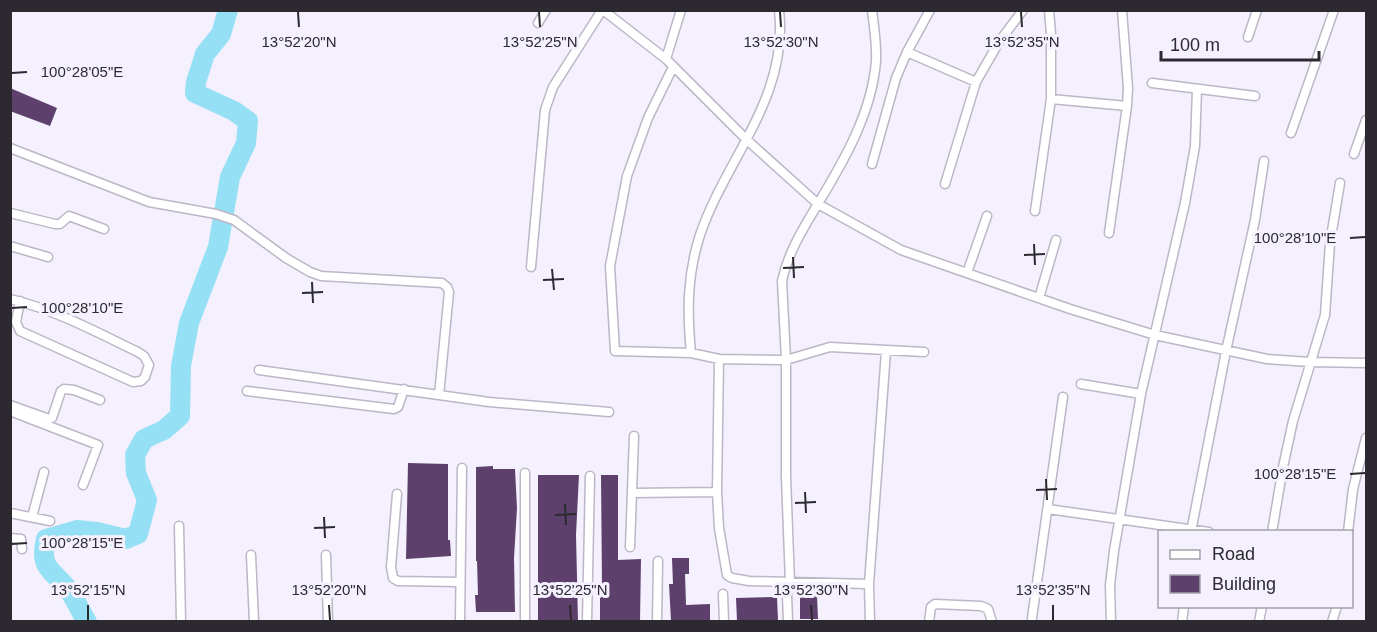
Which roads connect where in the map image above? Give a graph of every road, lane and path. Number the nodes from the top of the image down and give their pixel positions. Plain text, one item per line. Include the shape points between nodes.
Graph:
1 (546, 10) edge
2 (602, 10) edge
3 (681, 10) edge
4 (779, 10) edge
5 (872, 10) edge
6 (930, 10) edge
7 (1023, 10) edge
8 (1044, 10) edge
9 (1122, 10) edge
10 (1257, 10) edge
11 (1334, 10) edge
12 (1049, 14) edge
13 (538, 23) dead end
14 (1248, 37) dead end
15 (907, 52) junction
16 (666, 59) junction
17 (673, 66) junction
18 (976, 82) junction
19 (1152, 83) dead end
20 (1197, 89) junction
21 (1255, 96) dead end
22 (1051, 99) junction
23 (1127, 106) junction
24 (1366, 120) edge
25 (1291, 133) dead end
26 (747, 140) junction
27 (10, 148) edge
28 (1354, 154) dead end
29 (1264, 161) dead end
30 (872, 164) dead end
31 (1340, 183) dead end
32 (945, 184) dead end
33 (818, 204) junction
34 (1035, 211) dead end
35 (10, 213) edge
36 (987, 216) dead end
37 (104, 229) dead end
38 (1109, 232) dead end
39 (1056, 240) dead end
40 (10, 246) edge
41 (48, 257) dead end
42 (531, 267) dead end
43 (968, 273) junction
44 (1039, 298) junction
45 (15, 300) edge
46 (1155, 335) junction
47 (886, 351) junction
48 (1226, 351) junction
49 (924, 352) dead end
50 (691, 353) junction
51 (719, 358) junction
52 (786, 360) junction
53 (1310, 363) junction
54 (1366, 363) edge
55 (259, 370) dead end
56 (1081, 384) dead end
57 (404, 389) junction
58 (247, 391) dead end
59 (1141, 394) junction
60 (439, 395) junction
61 (1063, 398) dead end
62 (100, 400) dead end
63 (10, 405) edge
64 (10, 411) edge
65 (609, 412) dead end
66 (634, 436) dead end
67 (1366, 438) edge
68 (462, 468) dead end
69 (44, 472) dead end
70 (525, 473) dead end
71 (590, 476) dead end
72 (83, 485) dead end
73 (717, 492) junction
74 (632, 493) junction
75 (397, 494) dead end
76 (1048, 509) junction
77 (10, 513) edge
78 (32, 517) junction
79 (1120, 518) junction
80 (50, 520) dead end
81 (179, 526) dead end
82 (1191, 530) edge
83 (1272, 530) edge
84 (1348, 530) edge
85 (10, 538) edge
86 (630, 547) dead end
87 (22, 549) dead end
88 (251, 555) dead end
89 (326, 555) dead end
90 (658, 561) dead end
91 (459, 582) junction
92 (790, 583) junction
93 (869, 584) junction
94 (723, 594) dead end
95 (787, 594) dead end
96 (1032, 618) dead end
97 (181, 621) edge
98 (254, 621) edge
99 (328, 621) edge
100 (460, 621) edge
101 (525, 621) edge
102 (587, 621) edge
103 (657, 621) edge
104 (724, 621) edge
105 (788, 621) edge
106 (870, 621) edge
107 (929, 621) edge
108 (992, 621) edge
109 (1111, 621) edge

1 - 13 street
2 - 16 street
2 - 42 street via 553,87 545,110
3 - 16 street
4 - 26 street via 776,70
5 - 33 street via 876,60 872,87 852,146
6 - 15 street
7 - 18 street
8 - 12 street
9 - 23 street
10 - 14 street
11 - 25 street
12 - 22 street
15 - 18 street
15 - 30 street
16 - 17 street
17 - 26 street
17 - 50 street via 648,118 627,176 610,266 615,351
18 - 32 street
19 - 20 street
20 - 21 street
20 - 46 street via 1193,157
22 - 23 street
22 - 34 street
23 - 38 street
24 - 28 street
26 - 33 street
26 - 50 street via 700,237 687,312
27 - 60 street via 149,202 234,220 286,258 321,276 442,283 449,292
29 - 48 street
31 - 53 street via 1330,243 1326,309
33 - 43 street via 901,250
33 - 52 street via 804,226 782,281
35 - 37 street via 55,224 69,216
36 - 43 street
39 - 44 street
40 - 41 street
43 - 44 street
44 - 46 street
45 - 45 street via 61,315 138,352 149,365 145,377 133,382 20,331
46 - 48 street
46 - 59 street
47 - 49 street
47 - 52 street via 830,346
47 - 93 street
48 - 53 street
48 - 82 street
50 - 51 street
51 - 52 street
51 - 73 street
52 - 92 street
53 - 54 street
53 - 83 street via 1283,467
55 - 57 street
56 - 59 street
57 - 58 street via 394,409
57 - 60 street
59 - 79 street
60 - 65 street
61 - 76 street
62 - 63 street via 64,389 52,418
64 - 72 street via 98,445
66 - 74 street
67 - 84 street via 1353,489
68 - 91 street
69 - 78 street
70 - 101 street
71 - 102 street
73 - 74 street
73 - 92 street via 727,575 749,581
74 - 86 street
75 - 91 street via 393,578
76 - 79 street
76 - 96 street
77 - 78 street
78 - 80 street
79 - 82 street
79 - 109 street via 1110,585
81 - 97 street
85 - 87 street via 21,540
88 - 98 street
89 - 99 street
90 - 103 street
91 - 100 street
92 - 93 street
93 - 106 street
94 - 104 street
95 - 105 street
107 - 108 street via 935,604 981,606 988,609

